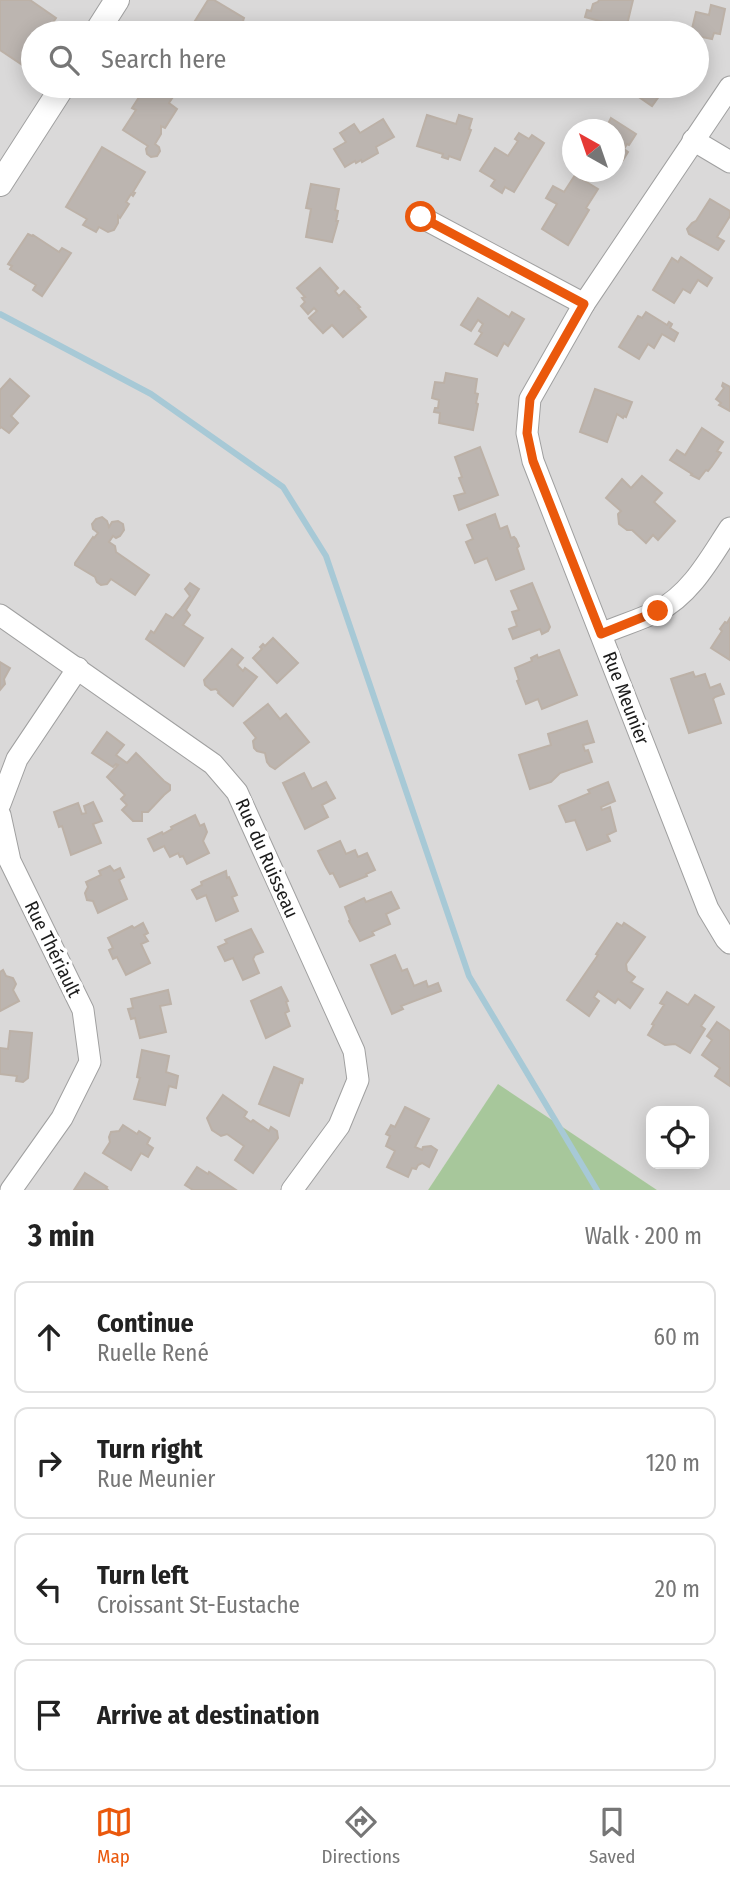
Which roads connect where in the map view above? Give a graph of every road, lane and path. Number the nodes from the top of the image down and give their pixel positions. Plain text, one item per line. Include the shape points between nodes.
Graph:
1 (117, 0) edge
2 (104, 21) edge
3 (730, 87) edge
4 (55, 98) edge
5 (693, 140) junction
6 (730, 162) edge
7 (0, 184) edge
8 (421, 217) dead end
9 (584, 304) junction
10 (730, 528) edge
11 (0, 615) edge
12 (601, 634) junction
13 (78, 668) junction
14 (0, 804) edge
15 (0, 815) edge
16 (729, 939) edge
17 (11, 1190) edge
18 (292, 1190) edge

1 - 2 street
3 - 5 street, Rue Meunier
4 - 7 street
5 - 6 street
5 - 9 street, Rue Meunier
8 - 9 street
9 - 12 street, Rue Meunier via 530,399 527,433 533,461
10 - 12 street via 680,596 658,611
11 - 13 street, Rue du Ruisseau
12 - 16 street, Rue Meunier via 708,909
13 - 14 street via 16,759
13 - 18 street, Rue du Ruisseau via 213,764 237,792 354,1051 358,1080 339,1126
15 - 17 street, Rue Thériault via 10,861 83,1010 90,1062 62,1118

